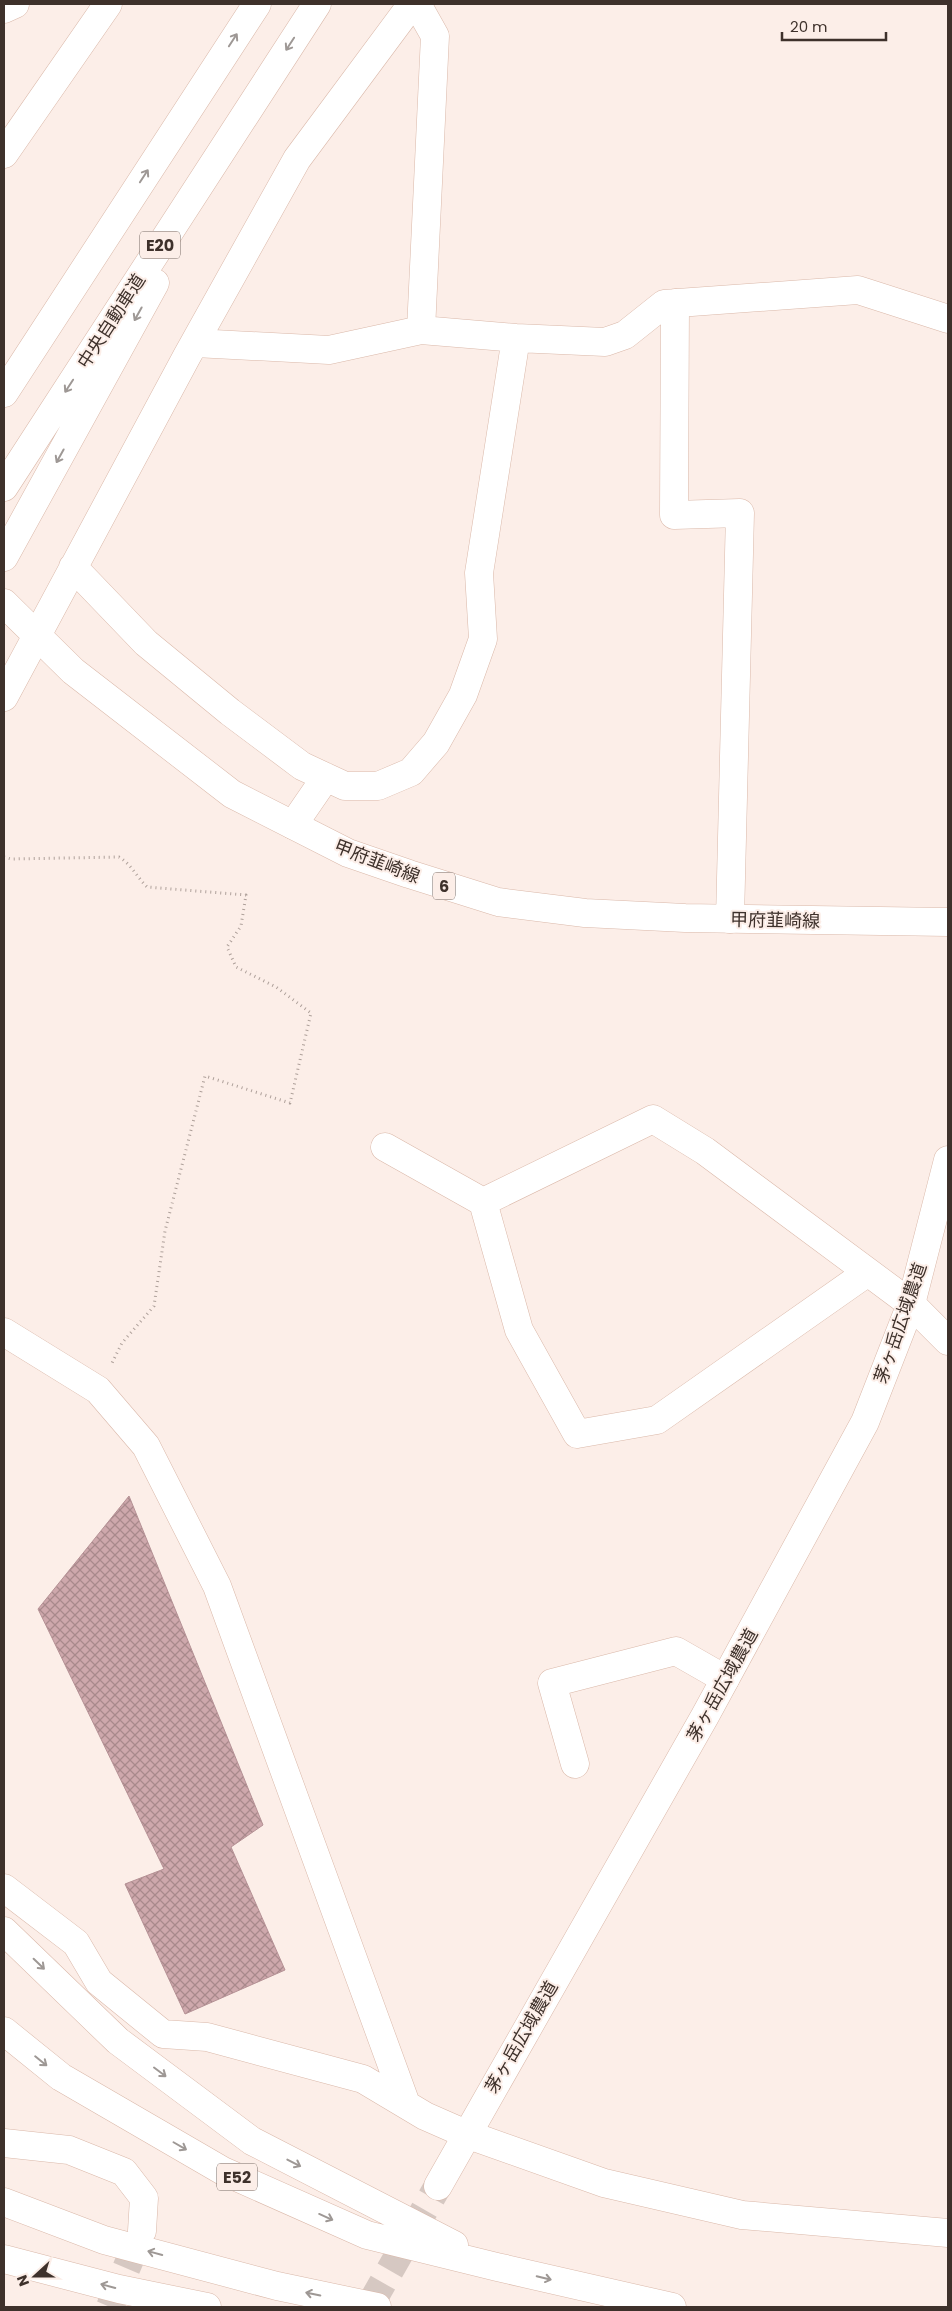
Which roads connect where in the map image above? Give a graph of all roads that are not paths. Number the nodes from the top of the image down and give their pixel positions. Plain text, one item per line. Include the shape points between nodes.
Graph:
1 (15, 4) edge
2 (108, 4) edge
3 (257, 4) edge
4 (317, 4) edge
5 (412, 4) edge
6 (417, 4) edge
7 (4, 9) edge
8 (272, 72) junction
9 (4, 154) edge
10 (127, 202) junction
11 (675, 303) junction
12 (948, 319) edge
13 (421, 330) junction
14 (516, 338) junction
15 (195, 343) junction
16 (4, 368) edge
17 (4, 393) edge
18 (4, 487) edge
19 (4, 557) edge
20 (73, 567) junction
21 (20, 619) edge
22 (4, 697) edge
23 (326, 777) junction
24 (293, 825) junction
25 (730, 919) junction
26 (948, 922) edge
27 (385, 1147) dead end
28 (948, 1160) edge
29 (483, 1202) junction
30 (868, 1272) junction
31 (911, 1304) junction
32 (4, 1332) edge
33 (948, 1341) edge
34 (725, 1679) junction
35 (575, 1764) dead end
36 (4, 1888) edge
37 (4, 1930) edge
38 (4, 2031) edge
39 (406, 2104) junction
40 (466, 2134) junction
41 (4, 2143) edge
42 (438, 2186) tunnel mouth
43 (4, 2202) edge
44 (142, 2231) tunnel mouth
45 (948, 2233) edge
46 (4, 2259) edge
47 (497, 2267) junction
48 (207, 2307) edge
49 (377, 2307) edge
50 (672, 2307) edge

1 - 7 main road
2 - 9 main road
10 -> 3 main road
4 -> 8 main road, 中央自動車道 / E20
5 - 15 main road via 297,159
6 - 13 main road via 435,36
8 -> 18 main road, 中央自動車道 / E20
8 -> 19 main road
10 - 16 main road
10 - 17 main road
11 - 12 main road via 858,290
11 - 14 main road via 664,304 626,335 605,342
11 - 25 main road via 674,515 740,513
13 - 14 main road
13 - 15 main road via 329,350
14 - 23 main road via 479,573 483,639 463,696 436,743 411,772 378,786 344,786
15 - 20 main road
20 - 21 main road
20 - 23 main road via 146,644 302,766
21 - 22 main road
21 - 24 main road, 甲府韮崎線 / 6 via 73,671 232,794
23 - 24 main road
24 - 25 main road, 甲府韮崎線 / 6 via 348,853 498,902 585,913
25 - 26 main road, 甲府韮崎線 / 6
27 - 29 main road
28 - 31 main road, 茅ヶ岳広域農道
29 - 30 main road via 653,1119 705,1151
29 - 30 main road via 520,1330 577,1434 657,1420
30 - 31 main road
31 - 33 main road
31 - 34 main road, 茅ヶ岳広域農道 via 865,1422
32 - 39 main road via 98,1390 146,1446 217,1586
34 - 35 main road via 676,1651 552,1682
34 - 40 main road, 茅ヶ岳広域農道
36 - 39 main road via 76,1943 99,1982 163,2034 207,2037 363,2079
37 -> 47 main road via 118,2041 252,2141
38 -> 47 main road, E52 via 61,2077 223,2171 367,2235
39 - 40 main road
40 - 42 main road, 茅ヶ岳広域農道
40 - 45 main road via 604,2183 742,2215
41 - 44 main road via 69,2150 124,2172 144,2198
49 -> 43 main road via 277,2286 104,2240
48 -> 46 main road via 119,2289
47 -> 50 main road, E52

